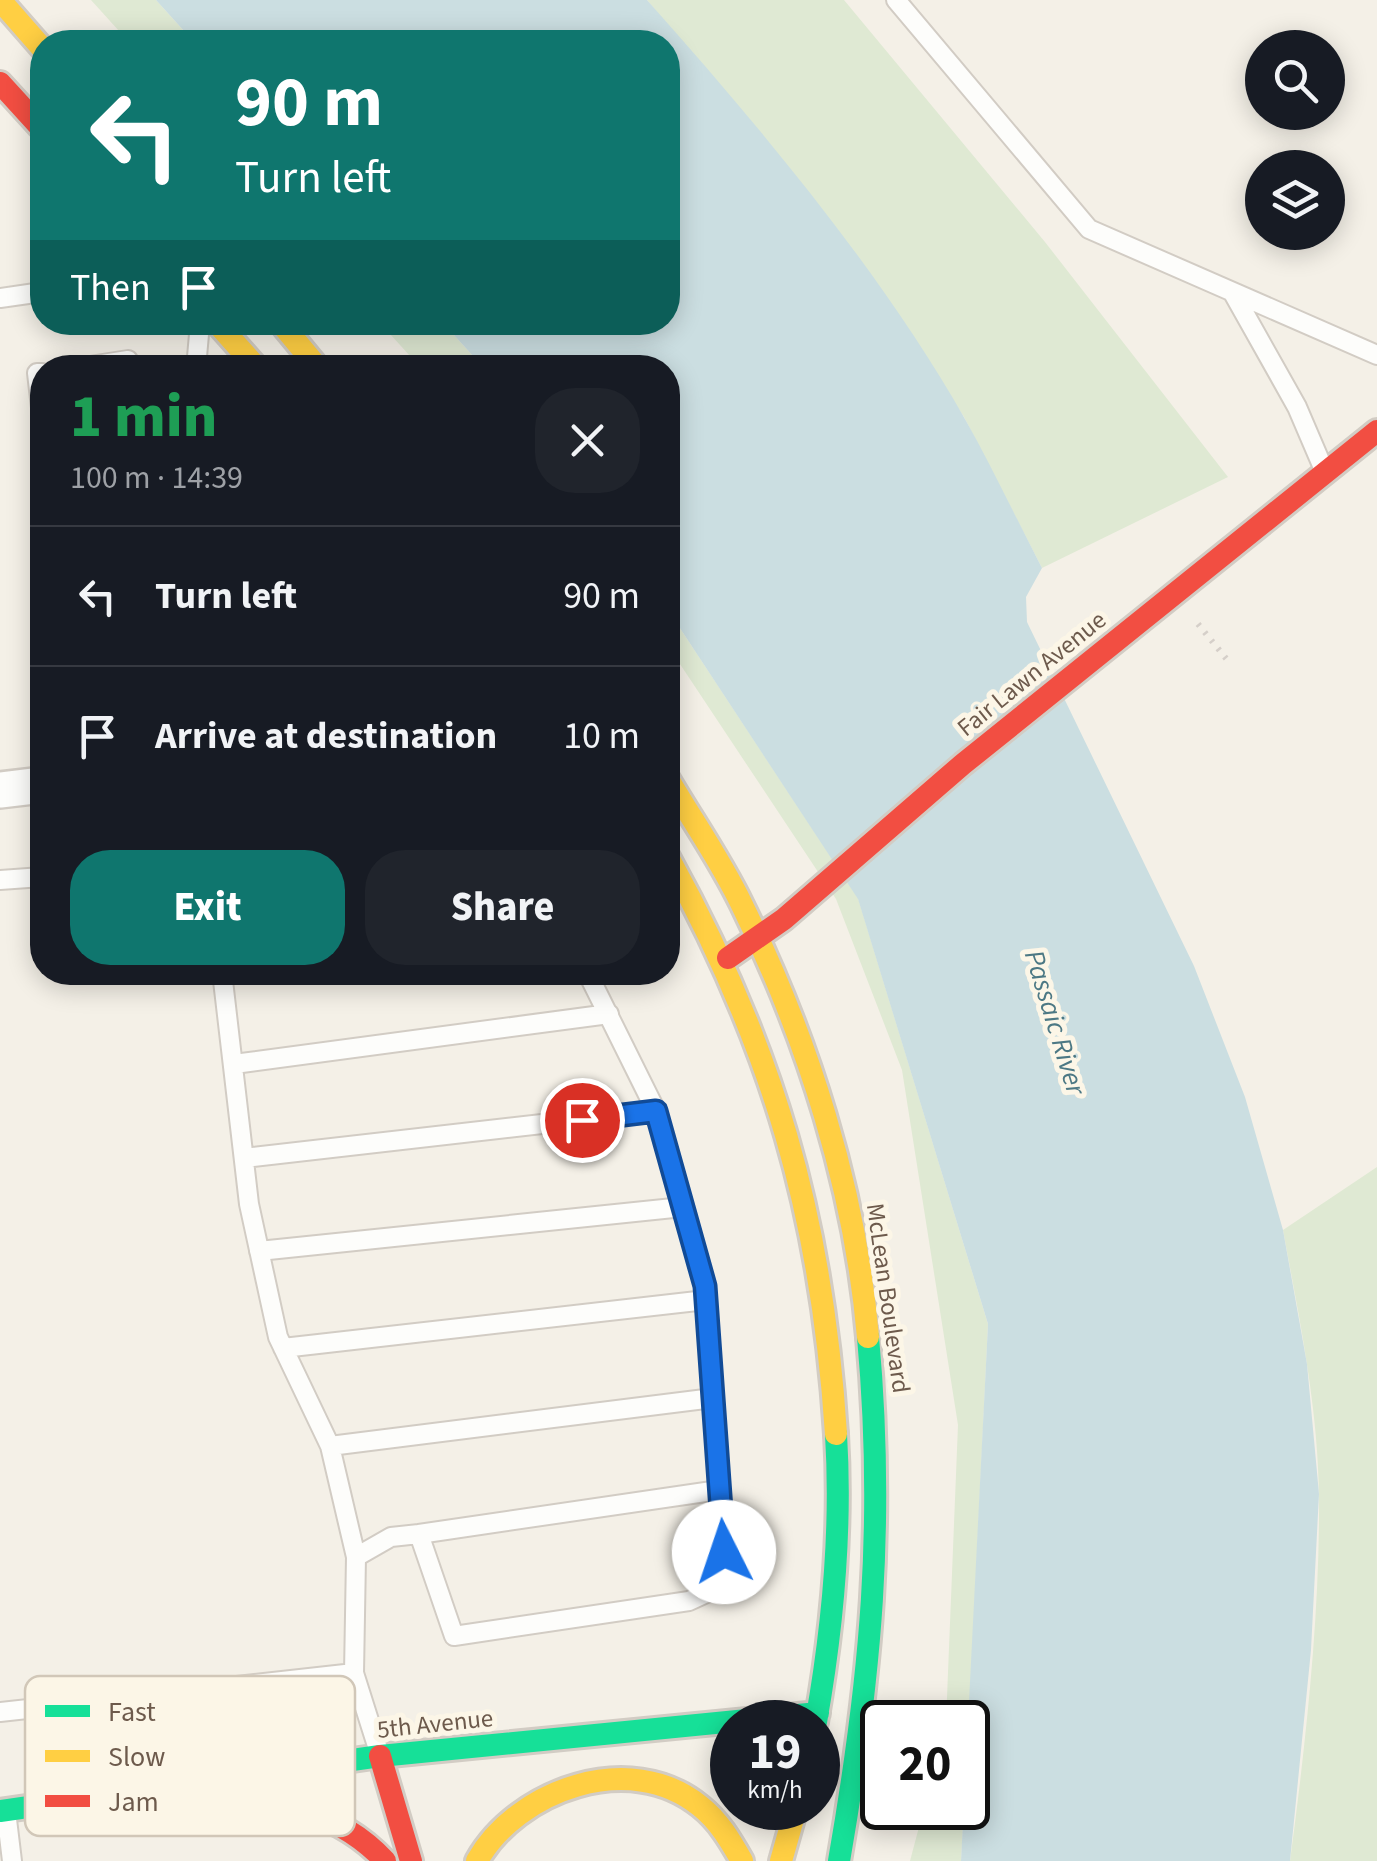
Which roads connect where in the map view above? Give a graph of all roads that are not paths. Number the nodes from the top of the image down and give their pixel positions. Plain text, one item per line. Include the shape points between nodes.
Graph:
1 (0, 0) edge
2 (896, 0) edge
3 (30, 34) edge
4 (0, 83) edge
5 (30, 117) edge
6 (1233, 293) junction
7 (30, 294) edge
8 (0, 298) edge
9 (227, 335) edge
10 (291, 335) edge
11 (245, 355) edge
12 (307, 355) edge
13 (1377, 355) edge
14 (1377, 431) edge
15 (1326, 474) junction
16 (30, 786) edge
17 (0, 790) edge
18 (680, 799) edge
19 (30, 878) edge
20 (0, 880) edge
21 (680, 880) edge
22 (758, 937) junction
23 (724, 962) junction
24 (224, 985) edge
25 (594, 985) edge
26 (609, 1014) junction
27 (234, 1064) junction
28 (656, 1111) junction
29 (244, 1158) junction
30 (683, 1207) junction
31 (259, 1251) junction
32 (706, 1300) junction
33 (283, 1348) junction
34 (713, 1398) junction
35 (330, 1446) junction
36 (720, 1490) junction
37 (419, 1534) junction
38 (356, 1558) junction
39 (354, 1673) junction
40 (327, 1676) edge
41 (355, 1676) edge
42 (355, 1676) edge
43 (820, 1700) edge
44 (25, 1709) edge
45 (0, 1712) edge
46 (710, 1727) edge
47 (380, 1756) junction
48 (355, 1760) edge
49 (3, 1811) edge
50 (355, 1829) edge
51 (790, 1830) edge
52 (12, 1861) edge
53 (385, 1861) edge
54 (411, 1861) edge
55 (477, 1861) edge
56 (742, 1861) edge
57 (781, 1861) edge
58 (840, 1861) edge

1 - 3 main road
2 - 6 lane via 1089,229
4 - 5 main road
6 - 13 lane
6 - 15 lane
7 - 8 lane
9 - 11 main road
10 - 12 main road
14 - 15 main road, Fair Lawn Avenue
15 - 22 main road, Fair Lawn Avenue
16 - 17 street
18 - 22 main road, McLean Boulevard
19 - 20 lane
21 - 23 main road
22 - 23 main road, Fair Lawn Avenue
22 - 58 main road, McLean Boulevard via 795,1016 836,1144 875,1387 880,1514 872,1651
23 - 43 main road via 794,1155 825,1331 836,1513
24 - 27 lane
25 - 26 lane
26 - 27 lane
26 - 28 lane
27 - 29 lane
28 - 29 lane
28 - 30 lane
29 - 31 lane
30 - 31 lane
30 - 32 lane
31 - 33 lane
32 - 33 lane
32 - 34 lane
33 - 35 lane
34 - 35 lane
34 - 36 lane
35 - 38 lane
36 - 37 lane
36 - 37 lane via 726,1584 689,1601 454,1636
37 - 38 lane via 391,1537
38 - 39 lane
39 - 40 lane
39 - 41 lane
42 - 47 lane
44 - 45 lane
46 - 47 main road, 5th Avenue
47 - 48 main road, 5th Avenue
47 - 54 main road
49 - 52 lane
50 - 53 main road
51 - 57 main road
55 - 56 main road via 496,1830 538,1801 580,1783 620,1778 668,1785 713,1812

